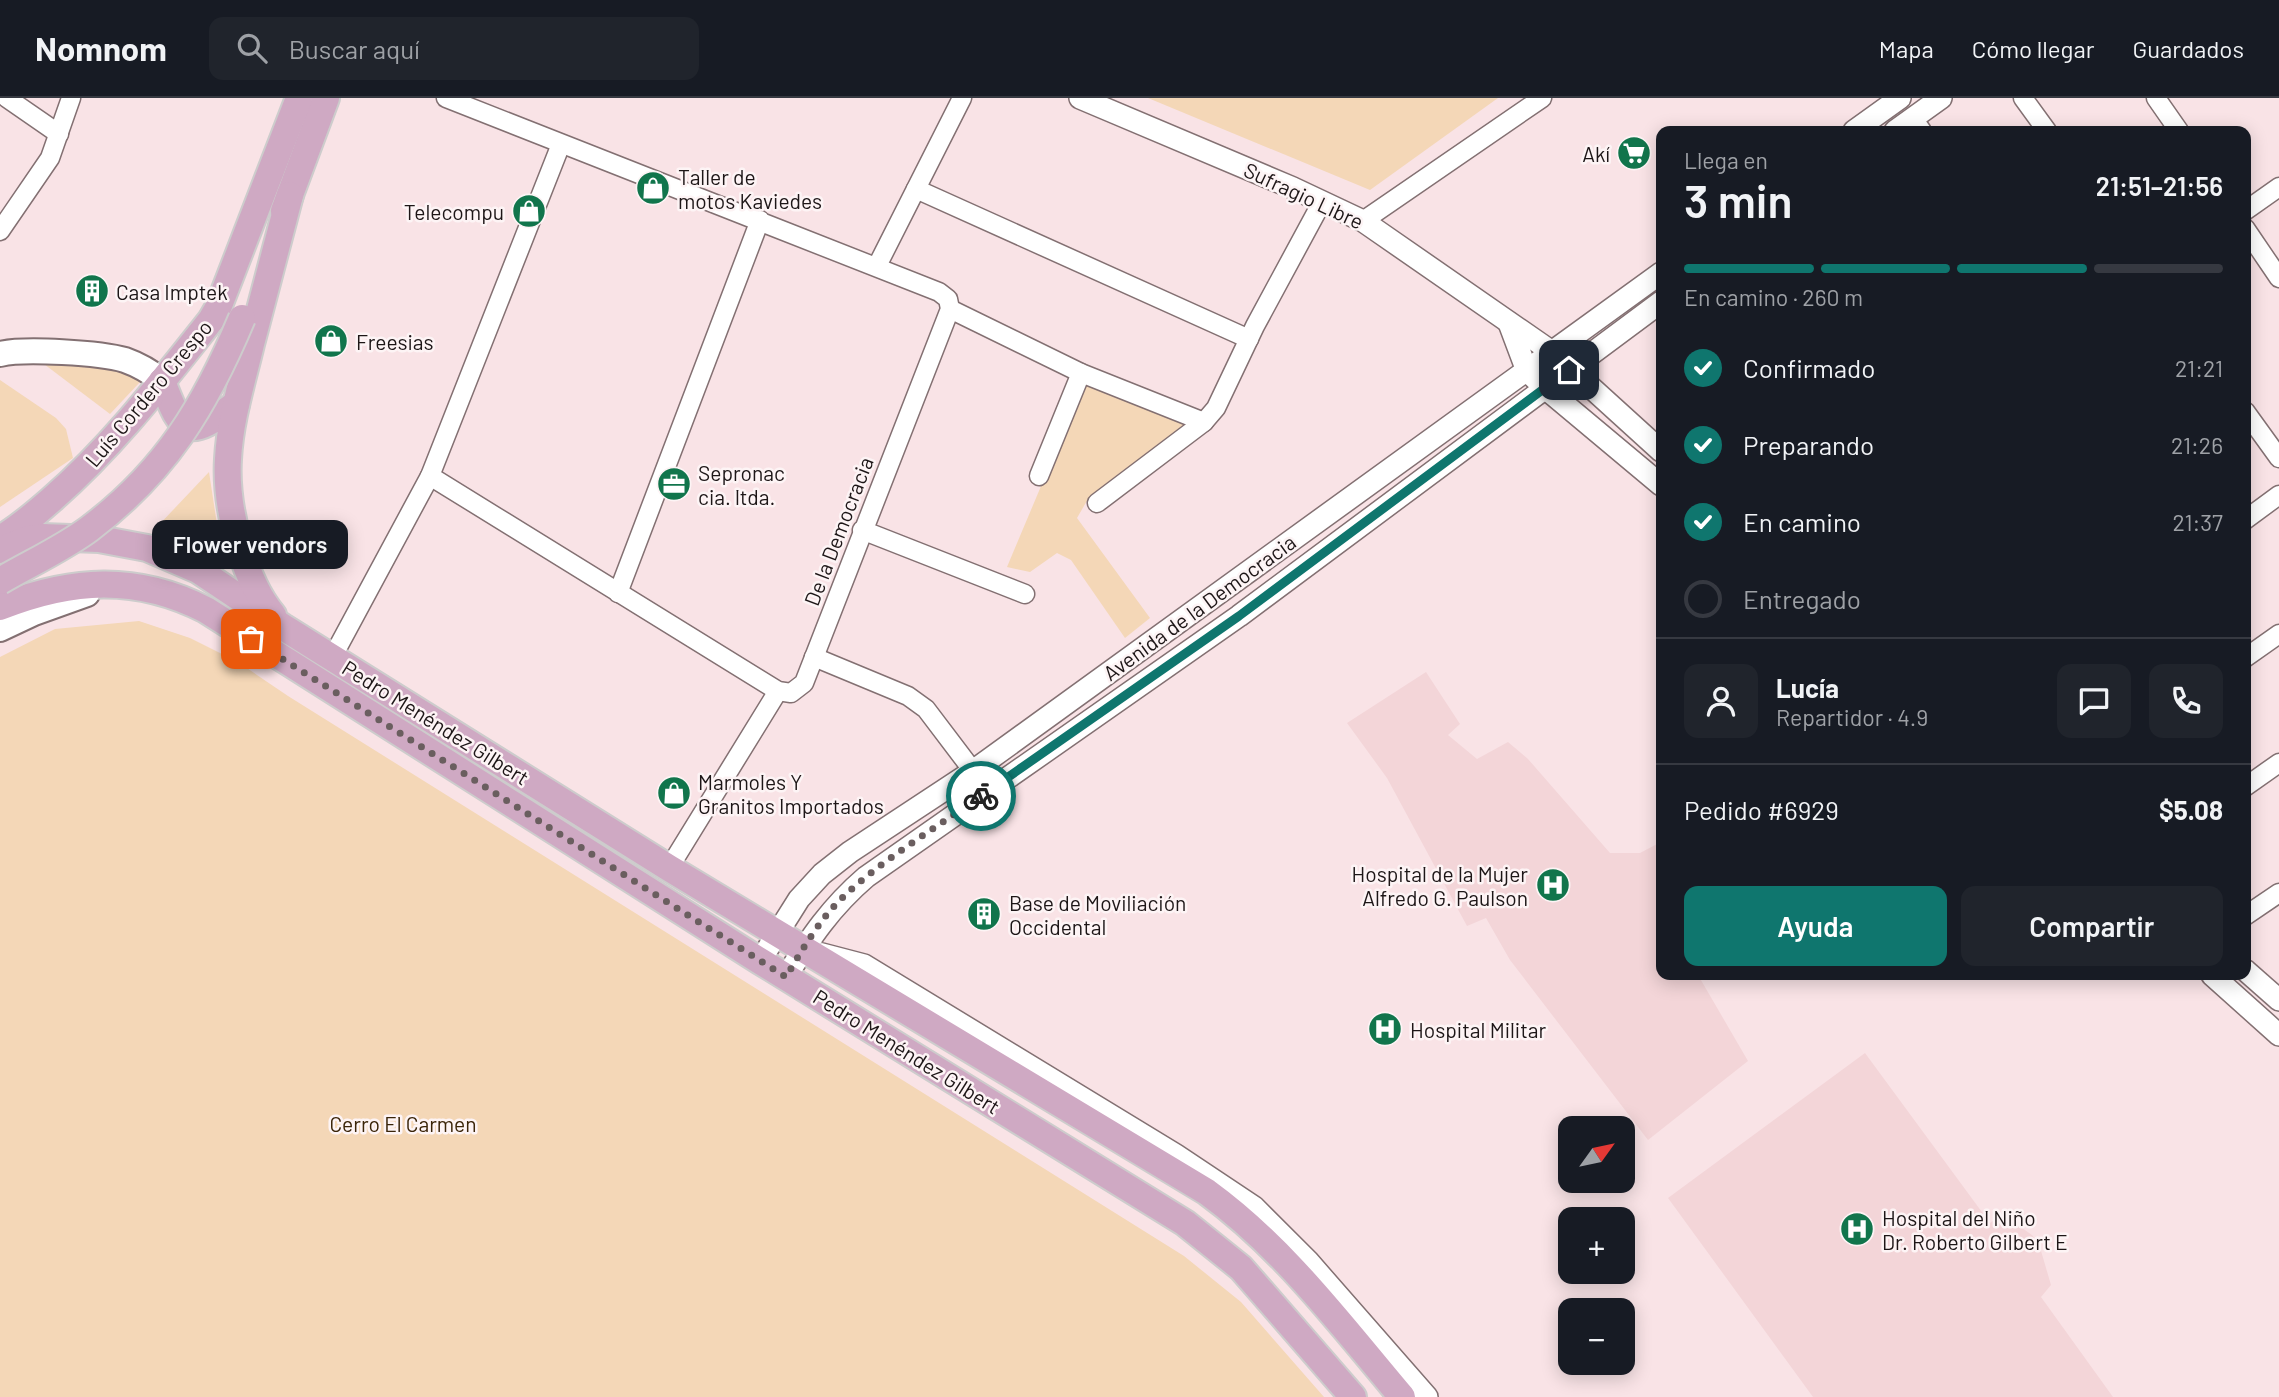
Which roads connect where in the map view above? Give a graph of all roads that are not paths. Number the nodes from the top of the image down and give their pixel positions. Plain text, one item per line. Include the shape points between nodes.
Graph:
1 (7, 98) edge
2 (71, 98) edge
3 (299, 98) edge
4 (326, 98) edge
5 (446, 98) edge
6 (962, 98) edge
7 (1080, 98) edge
8 (1542, 98) edge
9 (1899, 98) edge
10 (1941, 98) edge
11 (2023, 98) edge
12 (2156, 98) edge
13 (1918, 125) edge
14 (1861, 126) edge
15 (2043, 126) edge
16 (2176, 126) edge
17 (59, 134) junction
18 (561, 144) junction
19 (2279, 187) edge
20 (916, 189) junction
21 (290, 195) junction
22 (1322, 202) junction
23 (2251, 207) edge
24 (760, 220) junction
25 (1363, 221) junction
26 (0, 231) edge
27 (2251, 237) edge
28 (877, 266) junction
29 (1656, 277) edge
30 (2279, 278) edge
31 (1656, 306) edge
32 (950, 309) junction
33 (1510, 323) junction
34 (1249, 339) junction
35 (2, 351) edge
36 (1552, 352) junction
37 (1569, 370) junction
38 (1527, 371) junction
39 (1080, 373) junction
40 (162, 382) junction
41 (1545, 388) junction
42 (236, 404) junction
43 (2251, 419) edge
44 (1204, 422) junction
45 (1656, 447) edge
46 (2279, 458) edge
47 (430, 476) junction
48 (1039, 476) dead end
49 (1656, 481) edge
50 (2278, 500) edge
51 (1097, 503) dead end
52 (2251, 516) edge
53 (862, 530) junction
54 (0, 539) edge
55 (0, 550) edge
56 (0, 581) edge
57 (133, 586) junction
58 (618, 593) junction
59 (1025, 594) dead end
60 (0, 607) edge
61 (283, 627) junction
62 (0, 629) edge
63 (2279, 634) edge
64 (2251, 654) edge
65 (814, 657) junction
66 (332, 658) junction
67 (778, 691) junction
68 (2279, 763) edge
69 (973, 771) junction
70 (2251, 782) edge
71 (669, 868) junction
72 (2279, 893) edge
73 (2251, 912) edge
74 (776, 933) junction
75 (803, 949) junction
76 (761, 961) junction
77 (2251, 975) edge
78 (786, 977) junction
79 (2218, 980) edge
80 (2279, 1000) edge
81 (2279, 1035) edge
82 (1267, 1221) junction
83 (1295, 1271) junction
84 (1353, 1397) edge
85 (1402, 1397) edge
86 (1426, 1397) edge

1 - 17 street
2 - 17 street
3 - 40 main road, Luís Cordero Crespo via 218,308
4 - 21 main road
5 - 18 street
6 - 20 street
7 - 22 street, Sufragio Libre
8 - 25 street
9 - 14 street
10 - 13 street
11 - 15 street
12 - 16 street
17 - 26 street via 50,158
18 - 24 street
18 - 47 street
19 - 23 street
20 - 28 street
20 - 34 street
21 - 42 main road
21 - 56 main road, Luís Cordero Crespo, bridge via 242,318 198,411 122,502 86,531
22 - 25 street, Sufragio Libre
22 - 34 street
24 - 28 street
24 - 58 street
25 - 33 street, Sufragio Libre
27 - 30 street
28 - 32 street via 939,292 948,299
29 - 36 street, Avenida de la Democracia
31 - 37 street
32 - 39 street
32 - 53 street, De la Democracia
33 - 36 street, Sufragio Libre
33 - 38 street
34 - 44 street via 1216,408
35 - 40 main road via 115,357 144,368
36 - 37 street, Sufragio Libre
36 - 38 street, Avenida de la Democracia
37 - 41 street, Avenida de la Democracia
37 - 45 street, Sufragio Libre
38 - 41 street
38 - 69 street, Avenida de la Democracia
39 - 44 street
39 - 48 street
40 - 42 main road via 174,413 191,427 200,428
40 - 54 main road, Luís Cordero Crespo via 73,481
41 - 49 street
41 - 75 street, Avenida de la Democracia via 1239,616 866,877 840,899
42 - 61 main road via 228,460 233,516 256,591
43 - 46 street
44 - 51 street
47 - 58 street
47 - 66 street
50 - 52 street
53 - 59 street
53 - 65 street, De la Democracia
55 - 61 main road, Pedro Menéndez Gilbert via 28,539 62,537 99,538 147,548 198,570
57 - 60 main road, Pedro Menéndez Gilbert via 59,588
57 - 62 main road via 69,598
57 - 76 main road, Pedro Menéndez Gilbert via 180,597 206,610
58 - 67 street
61 - 66 main road, Pedro Menéndez Gilbert
63 - 64 street
65 - 67 street, De la Democracia via 800,687 791,693
65 - 69 street via 908,696 926,709
66 - 71 main road, Pedro Menéndez Gilbert
67 - 71 street
68 - 70 street
69 - 74 street, Avenida de la Democracia via 822,874
71 - 74 main road, Pedro Menéndez Gilbert
72 - 73 street
74 - 75 main road, Pedro Menéndez Gilbert
74 - 76 street, Avenida de la Democracia
75 - 78 street, Avenida de la Democracia
75 - 82 street, Pedro Menéndez Gilbert via 864,965 1215,1180
75 - 83 main road, Pedro Menéndez Gilbert via 1207,1192 1239,1215
76 - 78 main road, Pedro Menéndez Gilbert
77 - 80 street
78 - 84 main road, Pedro Menéndez Gilbert via 1185,1223 1241,1268
79 - 81 street
82 - 83 main road
82 - 86 street, Pedro Menéndez Gilbert via 1308,1261
83 - 85 main road, Pedro Menéndez Gilbert

